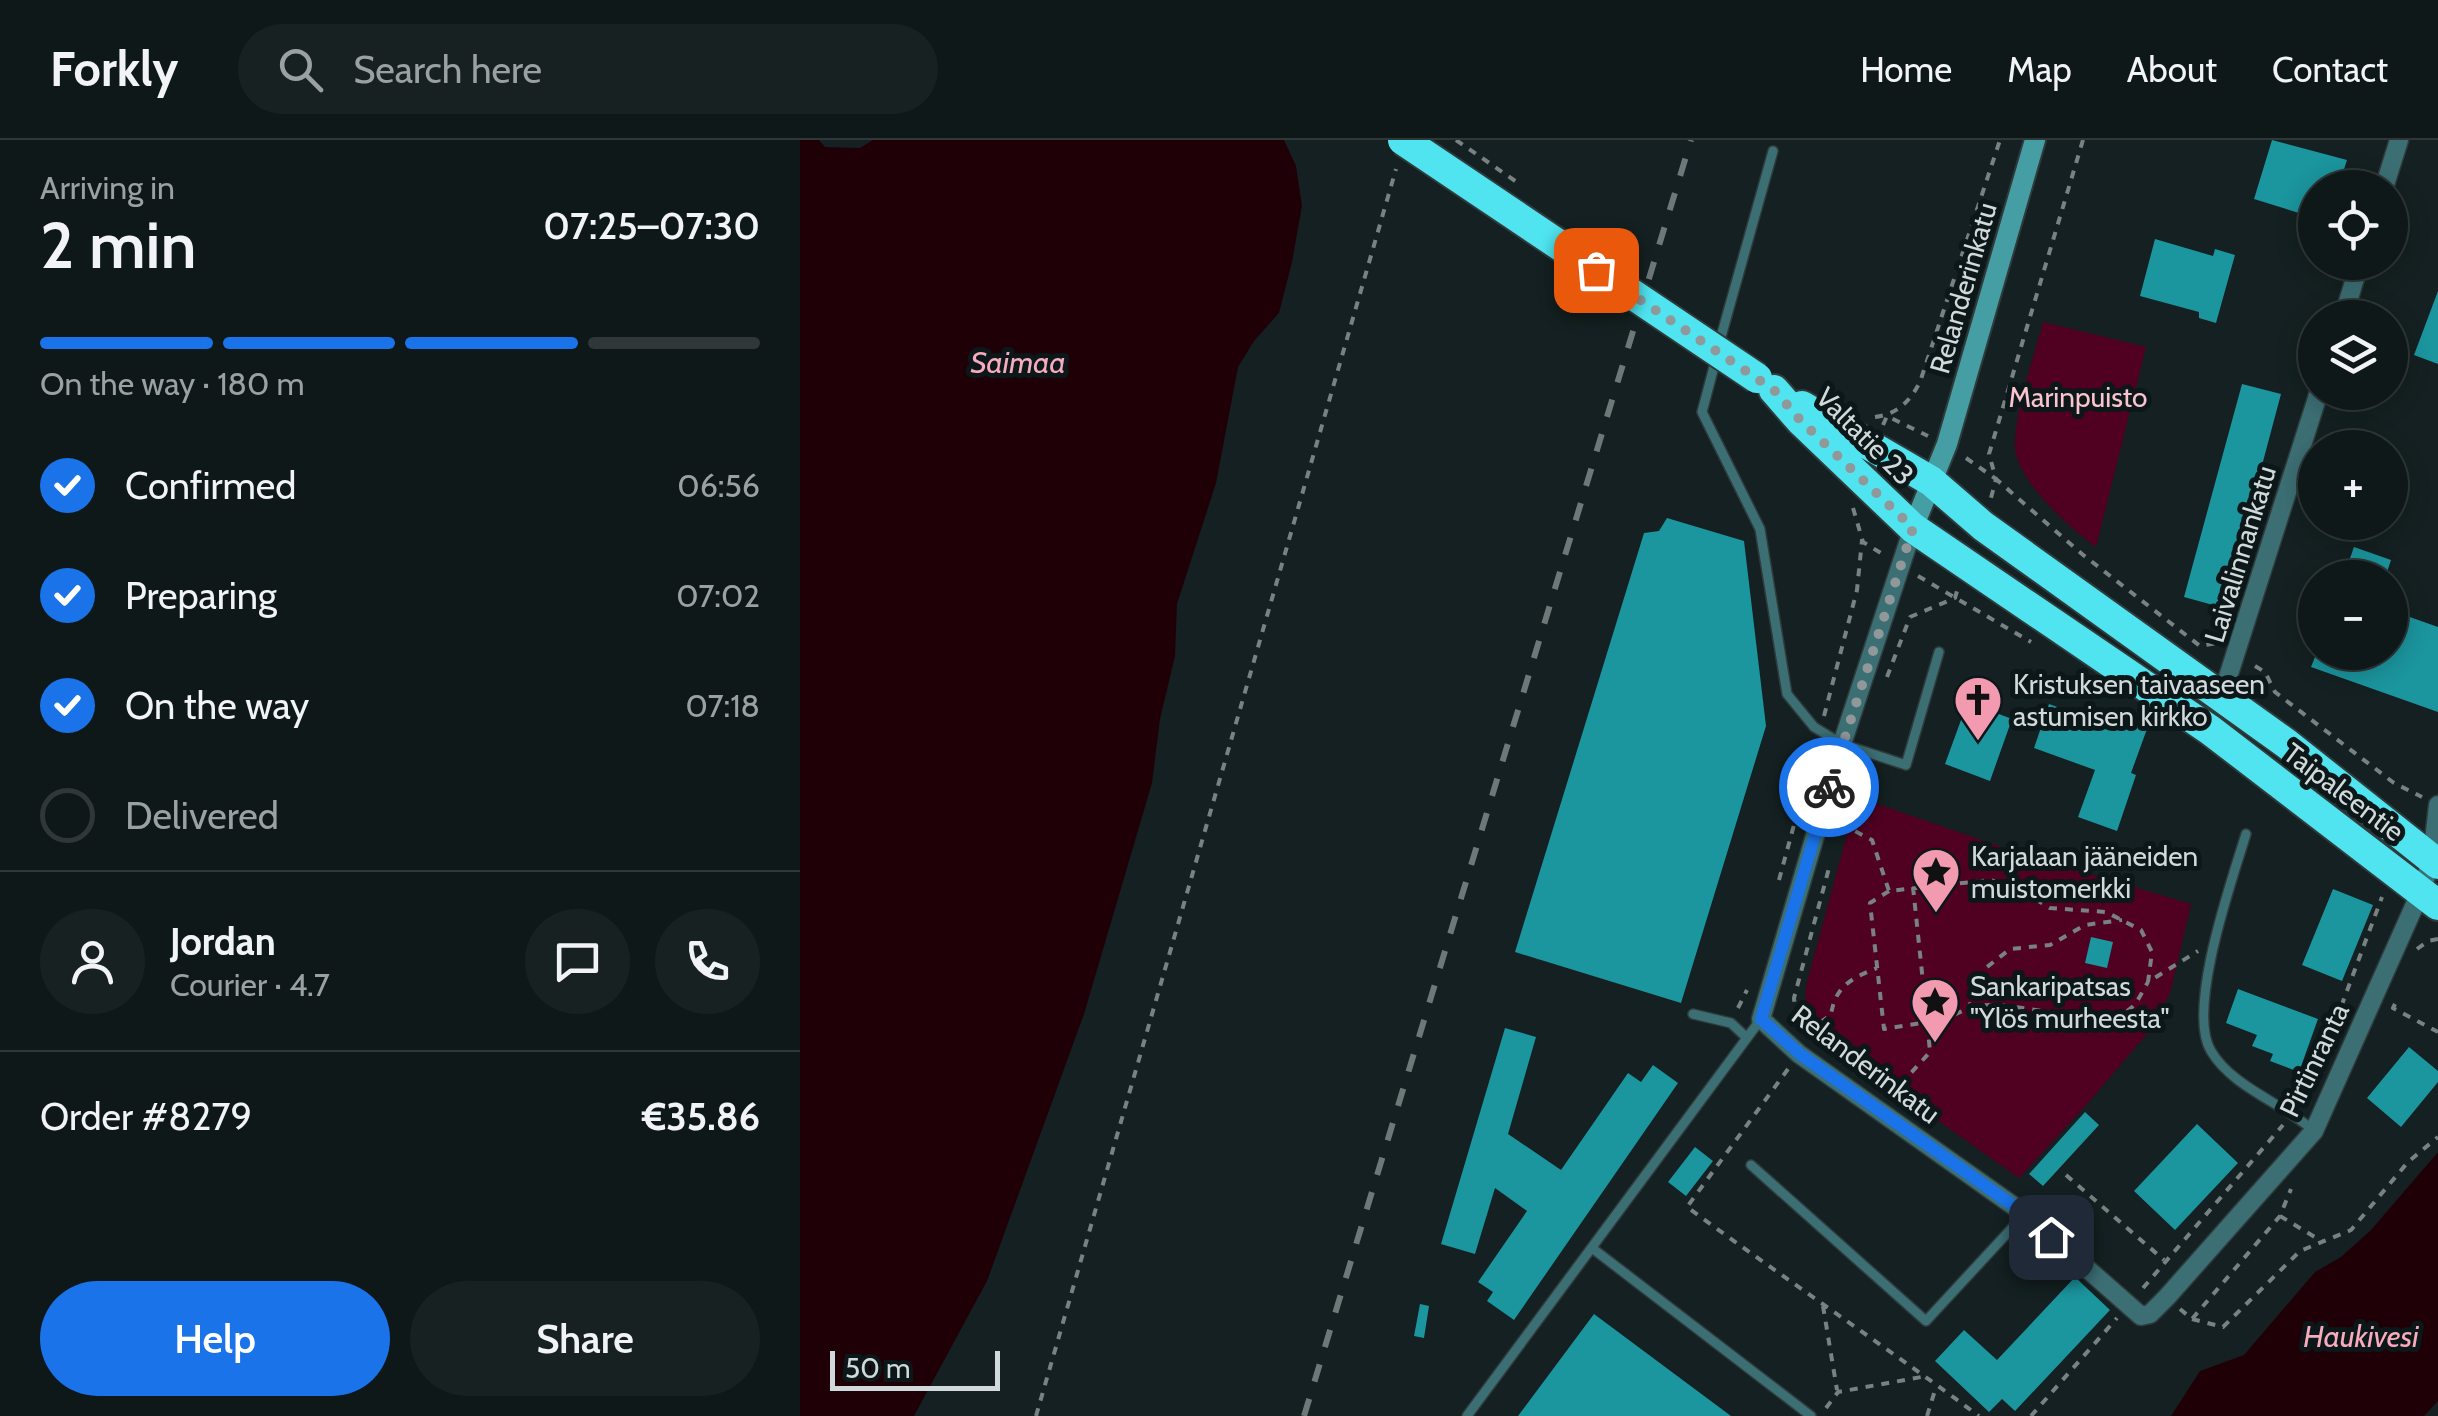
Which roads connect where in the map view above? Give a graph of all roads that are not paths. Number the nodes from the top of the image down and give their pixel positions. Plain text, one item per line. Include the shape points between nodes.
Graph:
1 (2035, 140) edge
2 (2399, 140) edge
3 (1401, 148) edge
4 (1773, 151) dead end
5 (2390, 170) edge
6 (1765, 384) junction
7 (2313, 410) edge
8 (1931, 480) junction
9 (1913, 528) junction
10 (1940, 652) dead end
11 (2222, 696) junction
12 (2210, 730) junction
13 (1842, 744) junction
14 (2438, 805) edge
15 (2246, 834) dead end
16 (2435, 862) edge
17 (2430, 898) edge
18 (1693, 1014) dead end
19 (1761, 1019) junction
20 (1747, 1038) junction
21 (2314, 1131) junction
22 (1751, 1165) dead end
23 (2025, 1214) junction
24 (1592, 1248) junction
25 (2134, 1311) joint
26 (1467, 1416) edge
27 (1812, 1416) edge

1 - 8 main road, Relanderinkatu
2 - 5 street
3 - 6 highway, Valtatie 23, bridge
4 - 13 lane via 1702,412 1760,529 1787,694
6 - 8 highway, Valtatie 23
6 - 9 highway, Valtatie 23
7 - 11 street, Laivalinnankatu
8 - 9 main road, Relanderinkatu
8 - 11 highway, Valtatie 23 via 1983,526
9 - 12 highway, Valtatie 23
9 - 13 street, Relanderinkatu
10 - 13 lane via 1906,765
11 - 12 street, Laivalinnankatu
11 - 16 highway, Taipaleentie
12 - 17 highway, Taipaleentie
13 - 19 street, Relanderinkatu
14 - 16 street, Pirtinranta
15 - 21 lane via 2214,941 2204,1031 2211,1052 2236,1077
16 - 17 street, Pirtinranta
17 - 21 street, Pirtinranta
18 - 20 lane via 1731,1022
19 - 20 lane
19 - 23 street, Relanderinkatu
20 - 24 lane
21 - 25 street, Pirtinranta via 2168,1297 2150,1314
22 - 23 lane via 1926,1321
23 - 25 street, Relanderinkatu
24 - 26 lane
24 - 27 lane

